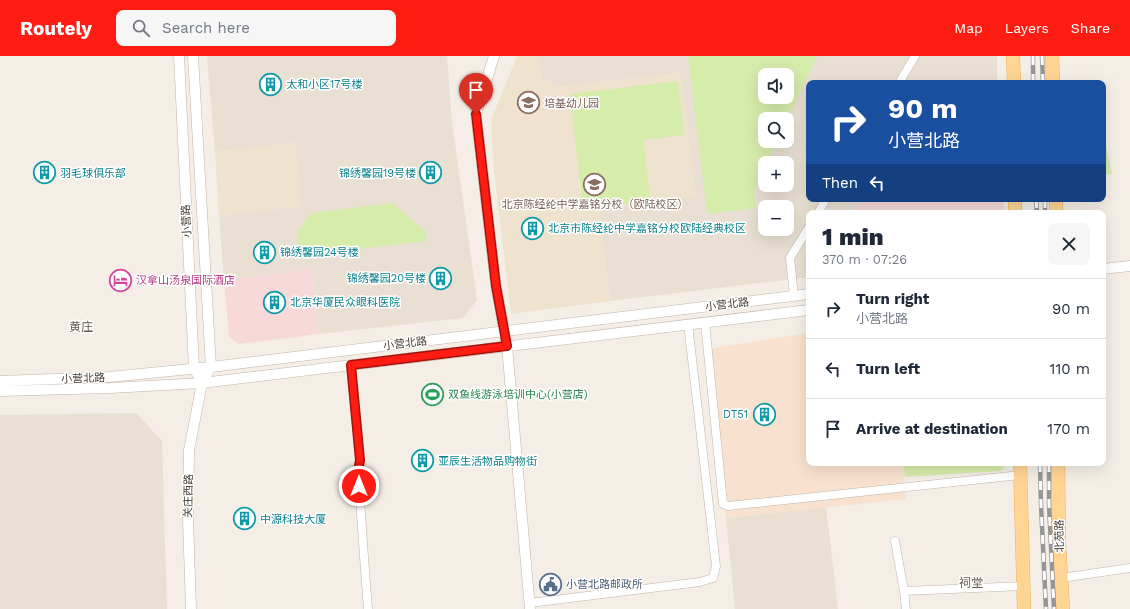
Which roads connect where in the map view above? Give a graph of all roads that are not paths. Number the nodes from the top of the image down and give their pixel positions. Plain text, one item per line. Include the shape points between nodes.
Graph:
1 (178, 56) edge
2 (193, 56) edge
3 (494, 56) edge
4 (915, 56) edge
5 (1013, 56) edge
6 (1052, 56) edge
7 (901, 80) edge
8 (1014, 80) edge
9 (1053, 80) edge
10 (806, 232) edge
11 (1130, 266) edge
12 (1106, 269) edge
13 (806, 294) edge
14 (794, 296) junction
15 (806, 310) edge
16 (705, 322) junction
17 (688, 324) junction
18 (504, 331) junction
19 (507, 346) junction
20 (351, 365) junction
21 (211, 367) junction
22 (194, 368) junction
23 (0, 381) edge
24 (202, 383) junction
25 (0, 391) edge
26 (1058, 466) edge
27 (1021, 469) edge
28 (896, 541) dead end
29 (1130, 568) edge
30 (1061, 578) junction
31 (1023, 586) junction
32 (904, 591) junction
33 (530, 606) edge
34 (191, 609) edge
35 (368, 609) edge
36 (906, 609) edge
37 (1024, 609) edge
38 (1063, 609) edge

1 - 22 street, 小营路
2 - 21 street, 小营路
3 - 18 street via 476,114 496,286
4 - 7 street
5 - 8 main road
6 - 9 main road
10 - 14 street via 790,258
11 - 12 street
13 - 14 street, 小营北路
14 - 18 street, 小营北路
15 - 16 street, 小营北路
16 - 17 street, 小营北路
16 - 27 street via 723,504 728,506
17 - 19 street, 小营北路
17 - 33 street via 716,566 713,578
18 - 19 street
18 - 21 street, 小营北路
19 - 20 street, 小营北路
19 - 33 street
20 - 24 street, 小营北路
20 - 35 street via 360,460 359,480
21 - 22 street, 小营北路
21 - 24 street, 关庄西路
22 - 23 street, 小营北路 via 109,377
22 - 24 street, 小营路
24 - 25 street, 小营北路
24 - 34 street, 关庄西路 via 189,450
26 - 30 main road, 北苑路
27 - 31 main road
28 - 32 street
29 - 30 street
30 - 38 main road, 北苑路
31 - 32 street
31 - 37 main road
32 - 36 street

